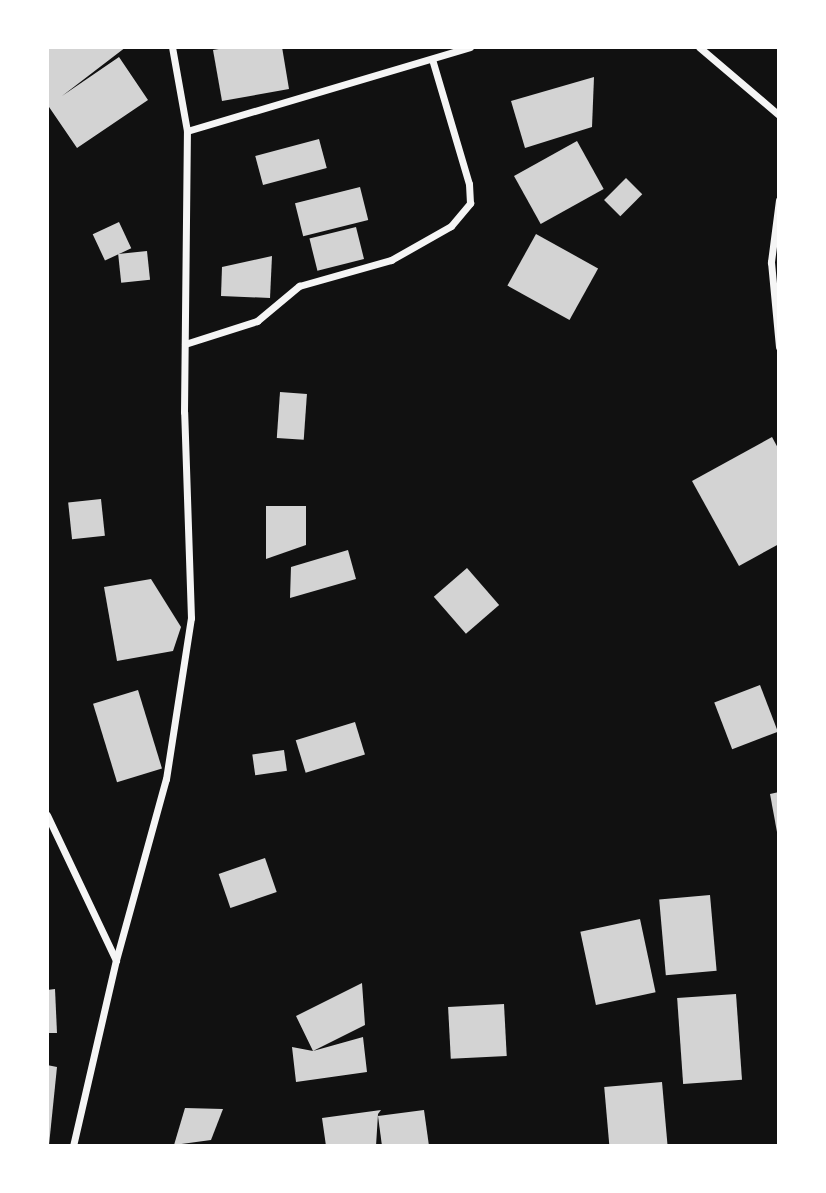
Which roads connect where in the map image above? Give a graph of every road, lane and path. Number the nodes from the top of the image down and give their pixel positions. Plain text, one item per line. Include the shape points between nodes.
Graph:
1 (172, 47) edge
2 (470, 47) edge
3 (699, 47) edge
4 (432, 59) junction
5 (779, 115) edge
6 (187, 131) junction
7 (779, 200) edge
8 (185, 344) junction
9 (779, 347) edge
10 (47, 815) edge
11 (116, 960) junction
12 (73, 1146) edge

1 - 6 street
2 - 4 street
3 - 5 street
4 - 6 street
4 - 8 street via 469,184 470,202 451,226 391,260 299,286 257,321
6 - 8 street
7 - 9 street via 771,262
8 - 11 street via 191,618 166,779
10 - 11 street
11 - 12 street

